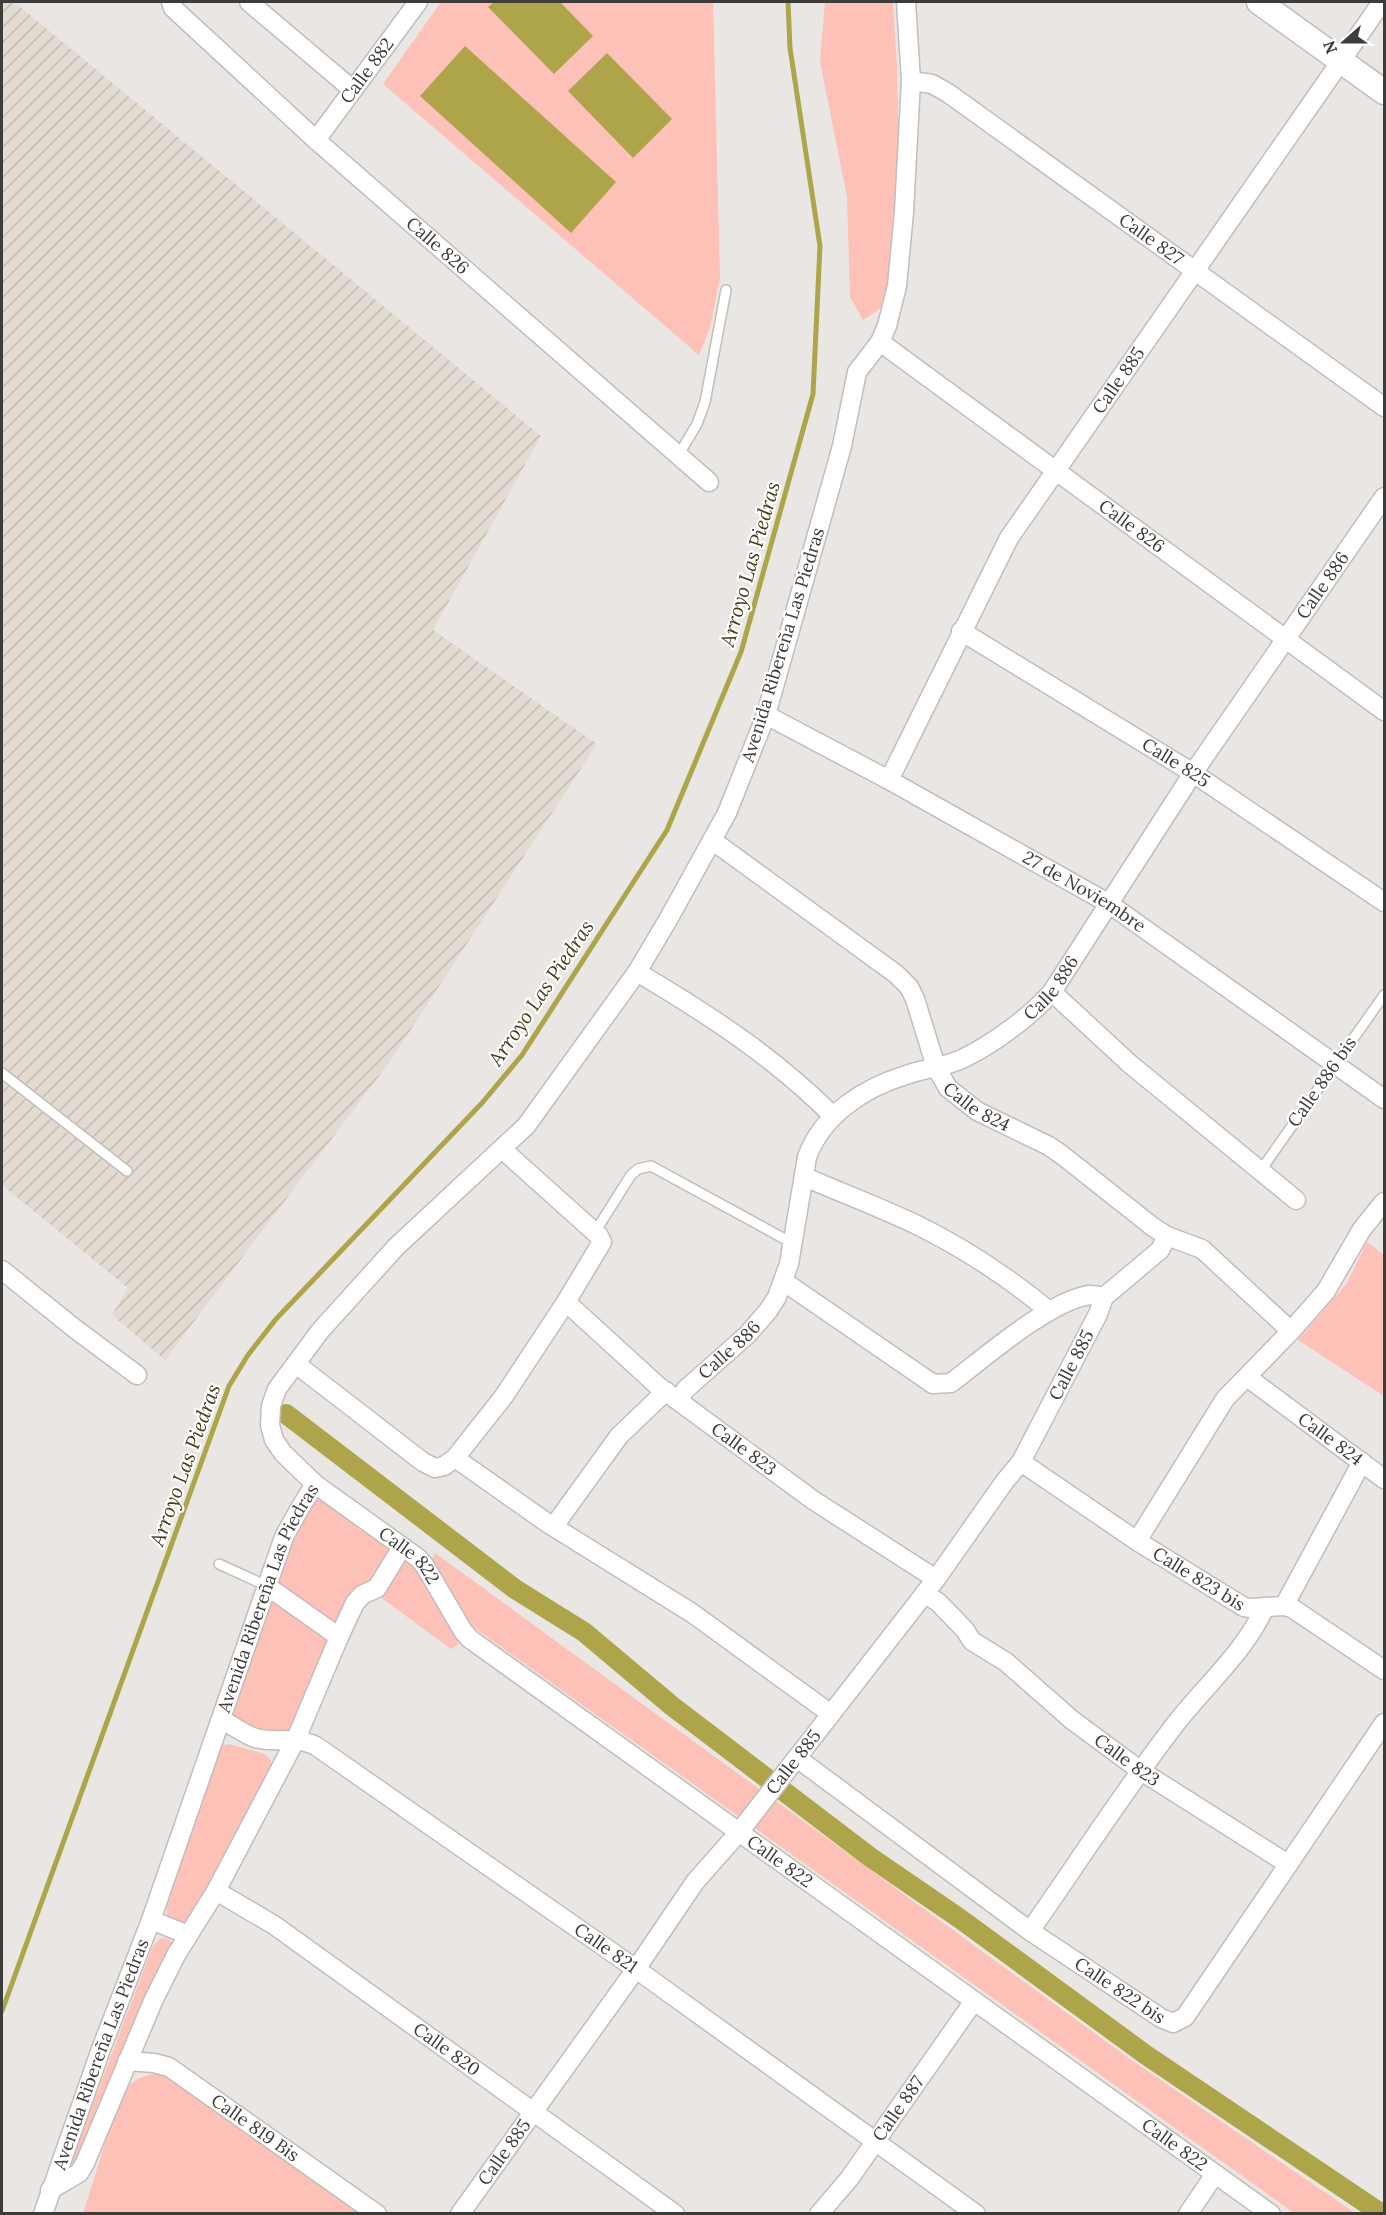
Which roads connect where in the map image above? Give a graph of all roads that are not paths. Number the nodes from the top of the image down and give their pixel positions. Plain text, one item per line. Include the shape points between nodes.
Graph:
1 (171, 2) edge
2 (249, 2) edge
3 (418, 2) edge
4 (906, 2) edge
5 (1259, 2) edge
6 (1382, 2) edge
7 (1340, 60) junction
8 (911, 81) junction
9 (353, 90) junction
10 (1384, 92) edge
11 (316, 140) junction
12 (1196, 270) junction
13 (726, 290) dead end
14 (880, 342) junction
15 (1384, 407) edge
16 (678, 456) junction
17 (1056, 471) junction
18 (709, 482) dead end
19 (1384, 497) edge
20 (961, 631) junction
21 (1287, 638) junction
22 (1384, 711) edge
23 (766, 715) junction
24 (1193, 773) junction
25 (889, 780) junction
26 (713, 841) junction
27 (1384, 902) edge
28 (1108, 903) junction
29 (637, 972) junction
30 (1052, 992) junction
31 (1384, 995) edge
32 (1336, 1063) junction
33 (936, 1066) junction
34 (2, 1073) edge
35 (1384, 1099) edge
36 (833, 1116) junction
37 (502, 1149) junction
38 (1261, 1170) junction
39 (127, 1171) dead end
40 (805, 1177) junction
41 (1296, 1200) dead end
42 (1384, 1202) edge
43 (595, 1232) junction
44 (1167, 1236) junction
45 (792, 1243) junction
46 (2, 1270) edge
47 (783, 1281) junction
48 (1104, 1297) junction
49 (566, 1302) junction
50 (1048, 1311) junction
51 (1291, 1331) junction
52 (296, 1364) junction
53 (137, 1375) dead end
54 (1247, 1377) junction
55 (672, 1395) junction
56 (455, 1458) junction
57 (1021, 1462) junction
58 (1362, 1462) junction
59 (1384, 1479) edge
60 (315, 1484) junction
61 (554, 1526) junction
62 (1137, 1542) junction
63 (402, 1547) junction
64 (219, 1564) dead end
65 (936, 1580) junction
66 (267, 1586) junction
67 (924, 1594) junction
68 (1284, 1606) junction
69 (1265, 1607) junction
70 (339, 1637) junction
71 (1384, 1670) edge
72 (831, 1714) junction
73 (222, 1720) junction
74 (1384, 1723) edge
75 (296, 1739) junction
76 (792, 1764) junction
77 (1141, 1771) junction
78 (740, 1831) junction
79 (1288, 1864) junction
80 (216, 1891) junction
81 (151, 1920) junction
82 (1030, 1931) junction
83 (188, 1935) junction
84 (636, 1969) junction
85 (974, 2001) junction
86 (127, 2061) junction
87 (533, 2111) junction
88 (875, 2142) junction
89 (1215, 2174) junction
90 (50, 2190) junction
91 (43, 2214) edge
92 (377, 2214) edge
93 (460, 2214) edge
94 (675, 2214) edge
95 (819, 2214) edge
96 (976, 2214) edge
97 (1188, 2214) edge
98 (1270, 2214) edge

1 - 11 street, Calle 826
2 - 9 street
3 - 9 street, Calle 882
4 - 8 street, Avenida Ribereña Las Piedras
5 - 7 main road
6 - 7 street, Calle 885
7 - 10 main road
7 - 12 street, Calle 885
8 - 12 street, Calle 827 via 932,84 948,93
8 - 14 street, Avenida Ribereña Las Piedras via 897,286
9 - 11 street, Calle 882
11 - 16 street, Calle 826
12 - 15 street, Calle 827
12 - 17 street, Calle 885
13 - 16 lane via 705,402
14 - 17 street, Calle 826
14 - 23 street, Avenida Ribereña Las Piedras via 857,372 842,446
16 - 18 street, Calle 826
17 - 20 street, Calle 885 via 1009,538
17 - 21 street, Calle 826
19 - 21 street, Calle 886
20 - 24 street, Calle 825
20 - 25 street, Calle 885
21 - 22 street, Calle 826
21 - 24 street, Calle 886
23 - 25 street, 27 de Noviembre
23 - 26 street, Avenida Ribereña Las Piedras
24 - 27 street, Calle 825
24 - 28 street, Calle 886
25 - 28 street, 27 de Noviembre
26 - 29 street, Avenida Ribereña Las Piedras
26 - 33 street, Calle 824 via 909,987
28 - 30 street, Calle 886
28 - 32 street, 27 de Noviembre
29 - 36 street via 695,1006 779,1066
29 - 37 street, Avenida Ribereña Las Piedras via 526,1126
30 - 33 street, Calle 886 via 1022,1021 975,1052
30 - 38 street via 1130,1064
31 - 32 lane, Calle 886 bis
32 - 35 street, 27 de Noviembre
32 - 38 lane, Calle 886 bis
33 - 36 street, Calle 886 via 879,1086
33 - 44 street, Calle 824 via 948,1088 977,1111 1049,1146
34 - 39 lane
36 - 40 street, Calle 886 via 811,1147
37 - 43 street
37 - 52 street, Avenida Ribereña Las Piedras via 396,1247 320,1331
38 - 41 street
40 - 45 street, Calle 886
40 - 50 street via 916,1225 993,1268
42 - 51 street via 1362,1229 1326,1291
43 - 45 lane via 631,1175 651,1166
43 - 49 street via 602,1242 600,1249
44 - 48 street via 1160,1250
44 - 51 street, Calle 824 via 1202,1249
45 - 47 street, Calle 886
46 - 53 street
47 - 50 street via 933,1384 951,1383
47 - 55 street, Calle 886 via 777,1297 747,1335 686,1389
48 - 50 street via 1090,1295
48 - 57 street, Calle 885
49 - 55 street, Calle 823
49 - 56 street via 504,1396
51 - 54 street
52 - 56 street via 423,1462 435,1468
52 - 60 street, Avenida Ribereña Las Piedras via 277,1389 270,1425 283,1453
54 - 58 street, Calle 824
54 - 62 street via 1225,1399
55 - 61 street, Calle 886 via 619,1436
55 - 65 street, Calle 823 via 813,1500
56 - 61 street
57 - 62 street, Calle 823 bis
57 - 65 street, Calle 885
58 - 59 street, Calle 824
58 - 68 street
60 - 63 street, Calle 822
60 - 66 street, Avenida Ribereña Las Piedras via 285,1536
61 - 72 street via 692,1613
62 - 69 street, Calle 823 bis via 1244,1607
63 - 70 street, Avenida Ribereña Las Piedras via 377,1588 355,1603
63 - 78 street, Calle 822 via 425,1566 470,1639
64 - 66 lane
65 - 67 street, Calle 885
66 - 70 street
66 - 73 street, Avenida Ribereña Las Piedras
67 - 72 street, Calle 885
67 - 77 street, Calle 823 via 938,1602 972,1641 1006,1662 1072,1720
68 - 69 street, Calle 823 bis
68 - 71 street
69 - 77 street via 1256,1628 1178,1720
70 - 75 street, Avenida Ribereña Las Piedras
72 - 76 street, Calle 885
73 - 75 street, Calle 821 via 254,1737
73 - 81 street, Avenida Ribereña Las Piedras
74 - 79 street, Calle 822 bis
75 - 80 street, Avenida Ribereña Las Piedras
75 - 84 street, Calle 821 via 316,1746
76 - 78 street, Calle 885
76 - 82 street, Calle 822 bis
77 - 79 street, Calle 823
77 - 82 street
78 - 84 street, Calle 885 via 695,1882
78 - 85 street, Calle 822
79 - 82 street, Calle 822 bis via 1185,2017 1173,2023
80 - 83 street, Avenida Ribereña Las Piedras
80 - 87 street, Calle 820 via 274,1925
81 - 83 street
81 - 90 street, Avenida Ribereña Las Piedras
83 - 86 street, Avenida Ribereña Las Piedras
84 - 87 street, Calle 885
84 - 88 street, Calle 821
85 - 88 street, Calle 887
85 - 89 street, Calle 822
86 - 90 street, Avenida Ribereña Las Piedras via 79,2173
86 - 92 street, Calle 819 Bis via 169,2067
87 - 93 street, Calle 885
87 - 94 street, Calle 820
88 - 95 street, Calle 887
88 - 96 street, Calle 821
89 - 97 street
89 - 98 street, Calle 822
90 - 91 street, Avenida Ribereña Las Piedras

